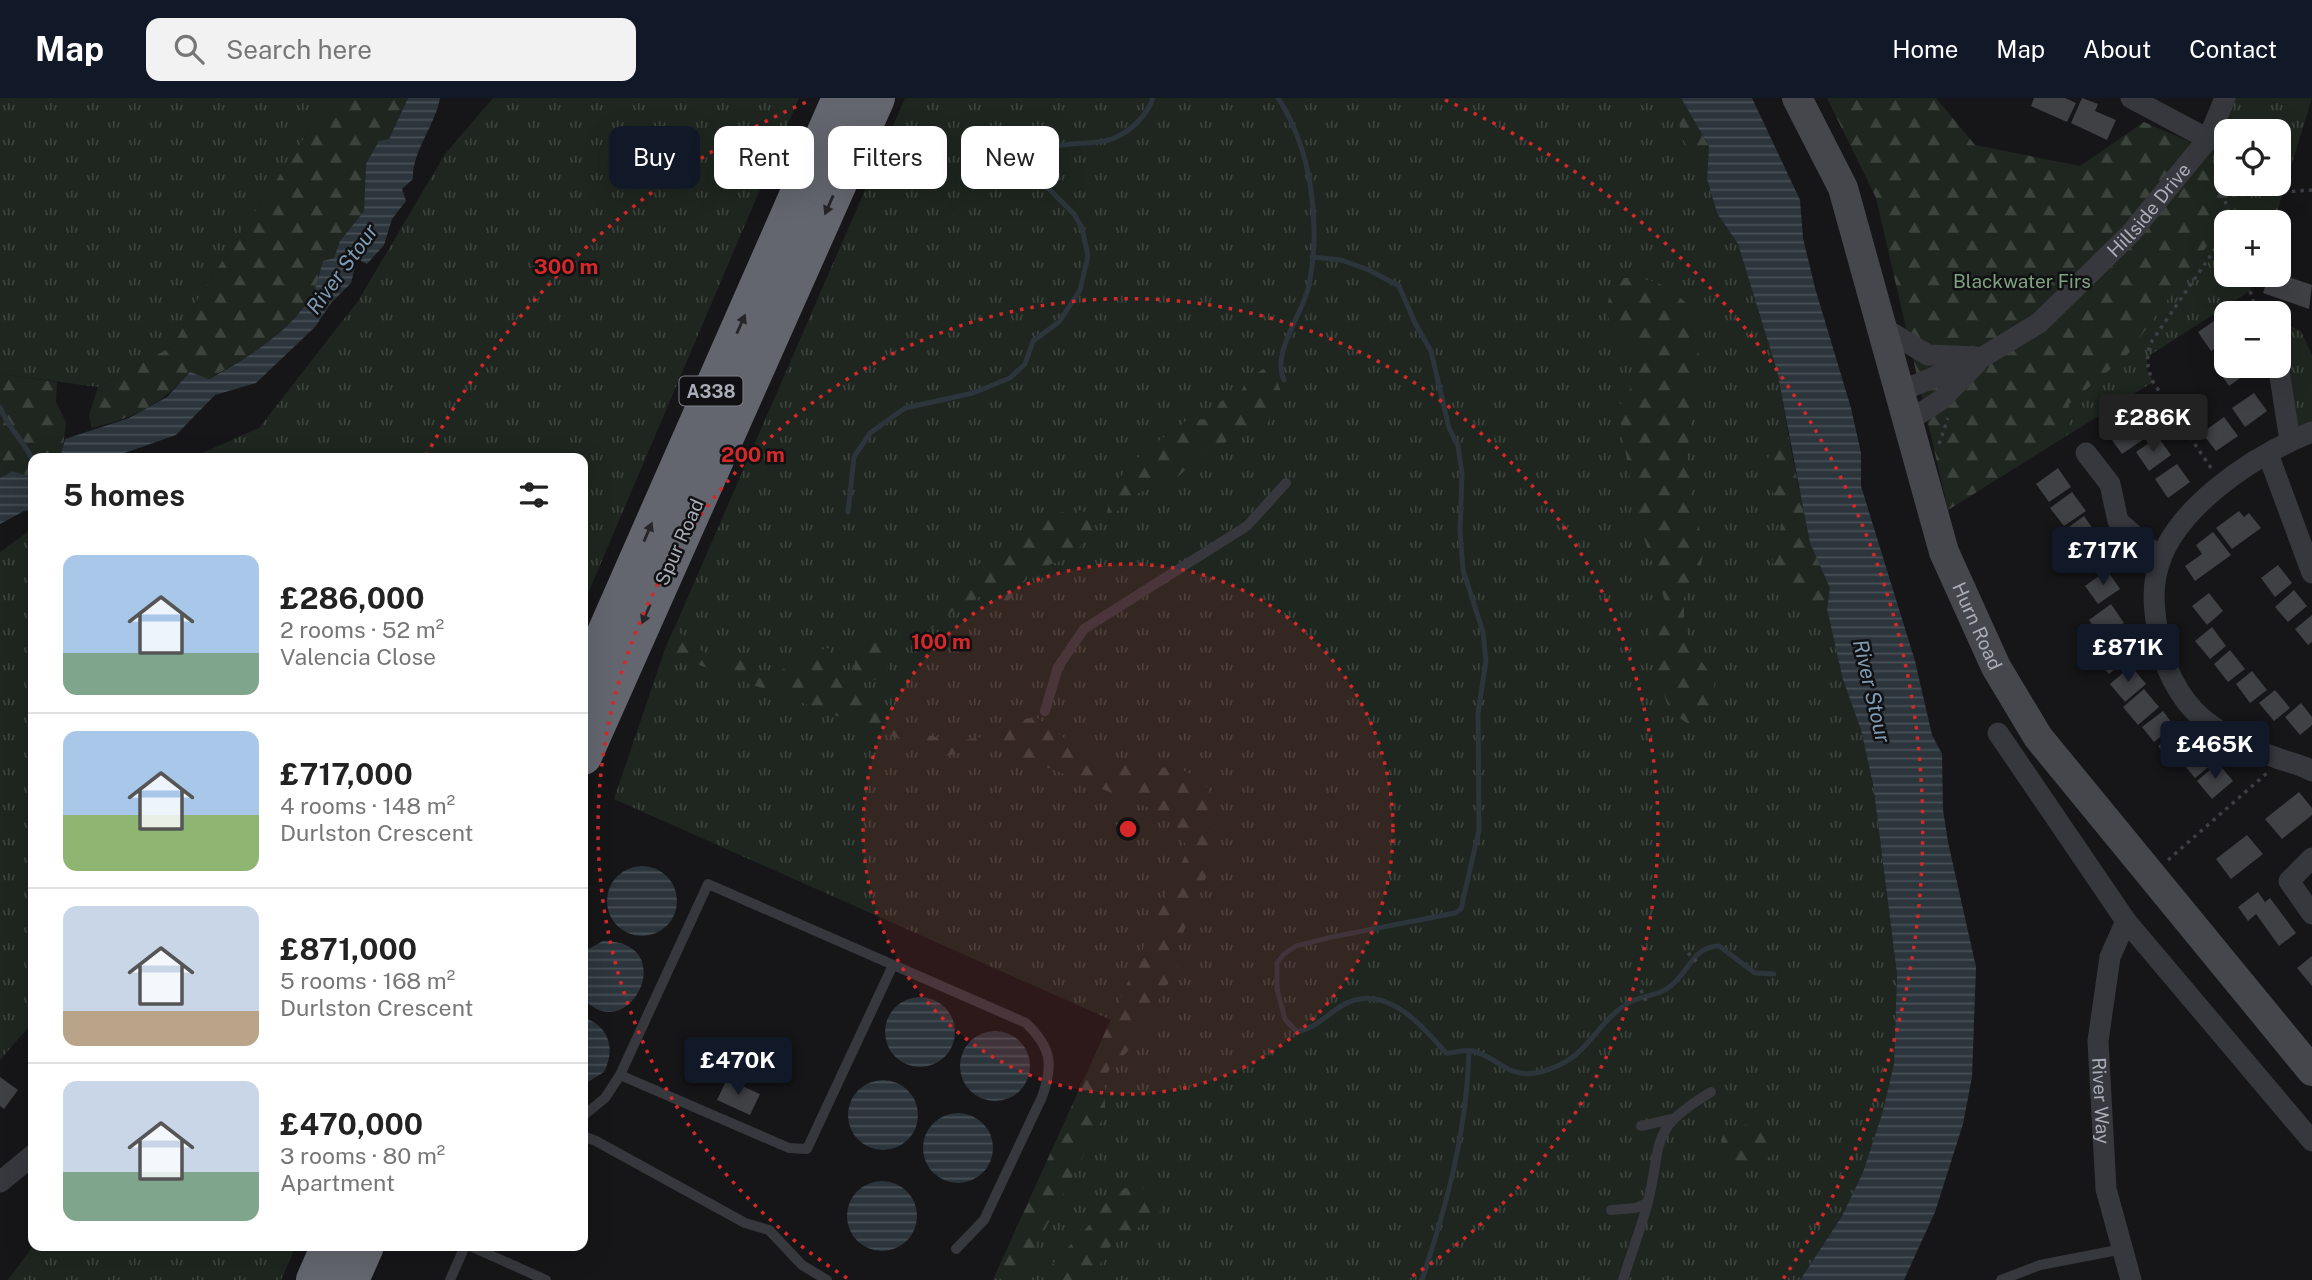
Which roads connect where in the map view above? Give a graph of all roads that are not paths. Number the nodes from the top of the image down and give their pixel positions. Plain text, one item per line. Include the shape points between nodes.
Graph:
1 (841, 98) edge
2 (876, 98) edge
3 (1797, 98) edge
4 (2131, 98) edge
5 (2225, 98) edge
6 (2208, 139) junction
7 (1882, 327) junction
8 (1983, 357) junction
9 (2280, 378) edge
10 (1901, 391) junction
11 (1908, 421) junction
12 (2312, 432) edge
13 (2290, 440) junction
14 (2086, 453) dead end
15 (2268, 454) junction
16 (1286, 483) dead end
17 (2161, 559) junction
18 (2312, 573) edge
19 (588, 674) edge
20 (1045, 711) dead end
21 (1998, 733) dead end
22 (588, 745) edge
23 (2312, 771) edge
24 (2312, 858) edge
25 (2312, 914) edge
26 (2126, 921) junction
27 (893, 965) junction
28 (2312, 1071) edge
29 (621, 1075) junction
30 (1711, 1092) dead end
31 (588, 1112) edge
32 (1674, 1118) junction
33 (1641, 1126) dead end
34 (588, 1138) edge
35 (2312, 1141) edge
36 (28, 1159) edge
37 (0, 1182) edge
38 (1647, 1203) junction
39 (1611, 1210) dead end
40 (956, 1249) dead end
41 (2123, 1249) junction
42 (328, 1251) edge
43 (363, 1251) edge
44 (465, 1251) edge
45 (479, 1251) edge
46 (315, 1280) edge
47 (350, 1280) edge
48 (450, 1280) edge
49 (546, 1280) edge
50 (827, 1280) edge
51 (1623, 1280) edge
52 (2001, 1280) edge
53 (2131, 1280) edge

19 -> 1 highway, Spur Road / A338
2 -> 22 highway, Spur Road / A338
3 - 7 main road, Hurn Road via 1843,188
4 - 6 street
5 - 6 street, Hillside Drive
6 - 8 street, Hillside Drive via 2131,233 2048,314
7 - 8 street via 1928,355
7 - 10 main road, Hurn Road
8 - 10 street, Hillside Drive
8 - 11 street, Hillside Drive via 1941,400
9 - 13 street
10 - 11 main road, Hurn Road
11 - 28 main road, Hurn Road via 1944,552 1996,667 2038,737
12 - 13 street
13 - 15 street
14 - 17 street via 2110,484 2118,521
15 - 17 street via 2222,485 2186,518
15 - 18 street
16 - 20 lane via 1247,526 1084,629 1052,679
17 - 23 street via 2154,593 2159,642 2180,692 2201,718 2224,735
21 - 26 street
24 - 25 street via 2288,881
26 - 35 street
26 - 41 street, River Way via 2110,957 2098,1041 2106,1189
27 - 29 lane via 807,1149 789,1148
27 - 29 lane via 708,884
27 - 40 lane via 1026,1023 1043,1039 1049,1058 1050,1076 1042,1097 984,1220
29 - 31 lane
30 - 32 lane
32 - 33 lane
32 - 38 lane via 1658,1141
34 - 50 lane via 745,1223 769,1230 802,1265
36 - 37 street
38 - 39 lane
38 - 51 lane
41 - 52 lane via 2039,1265
41 - 53 street, River Way
42 - 46 highway
43 - 47 highway
44 - 48 lane
45 - 49 lane

